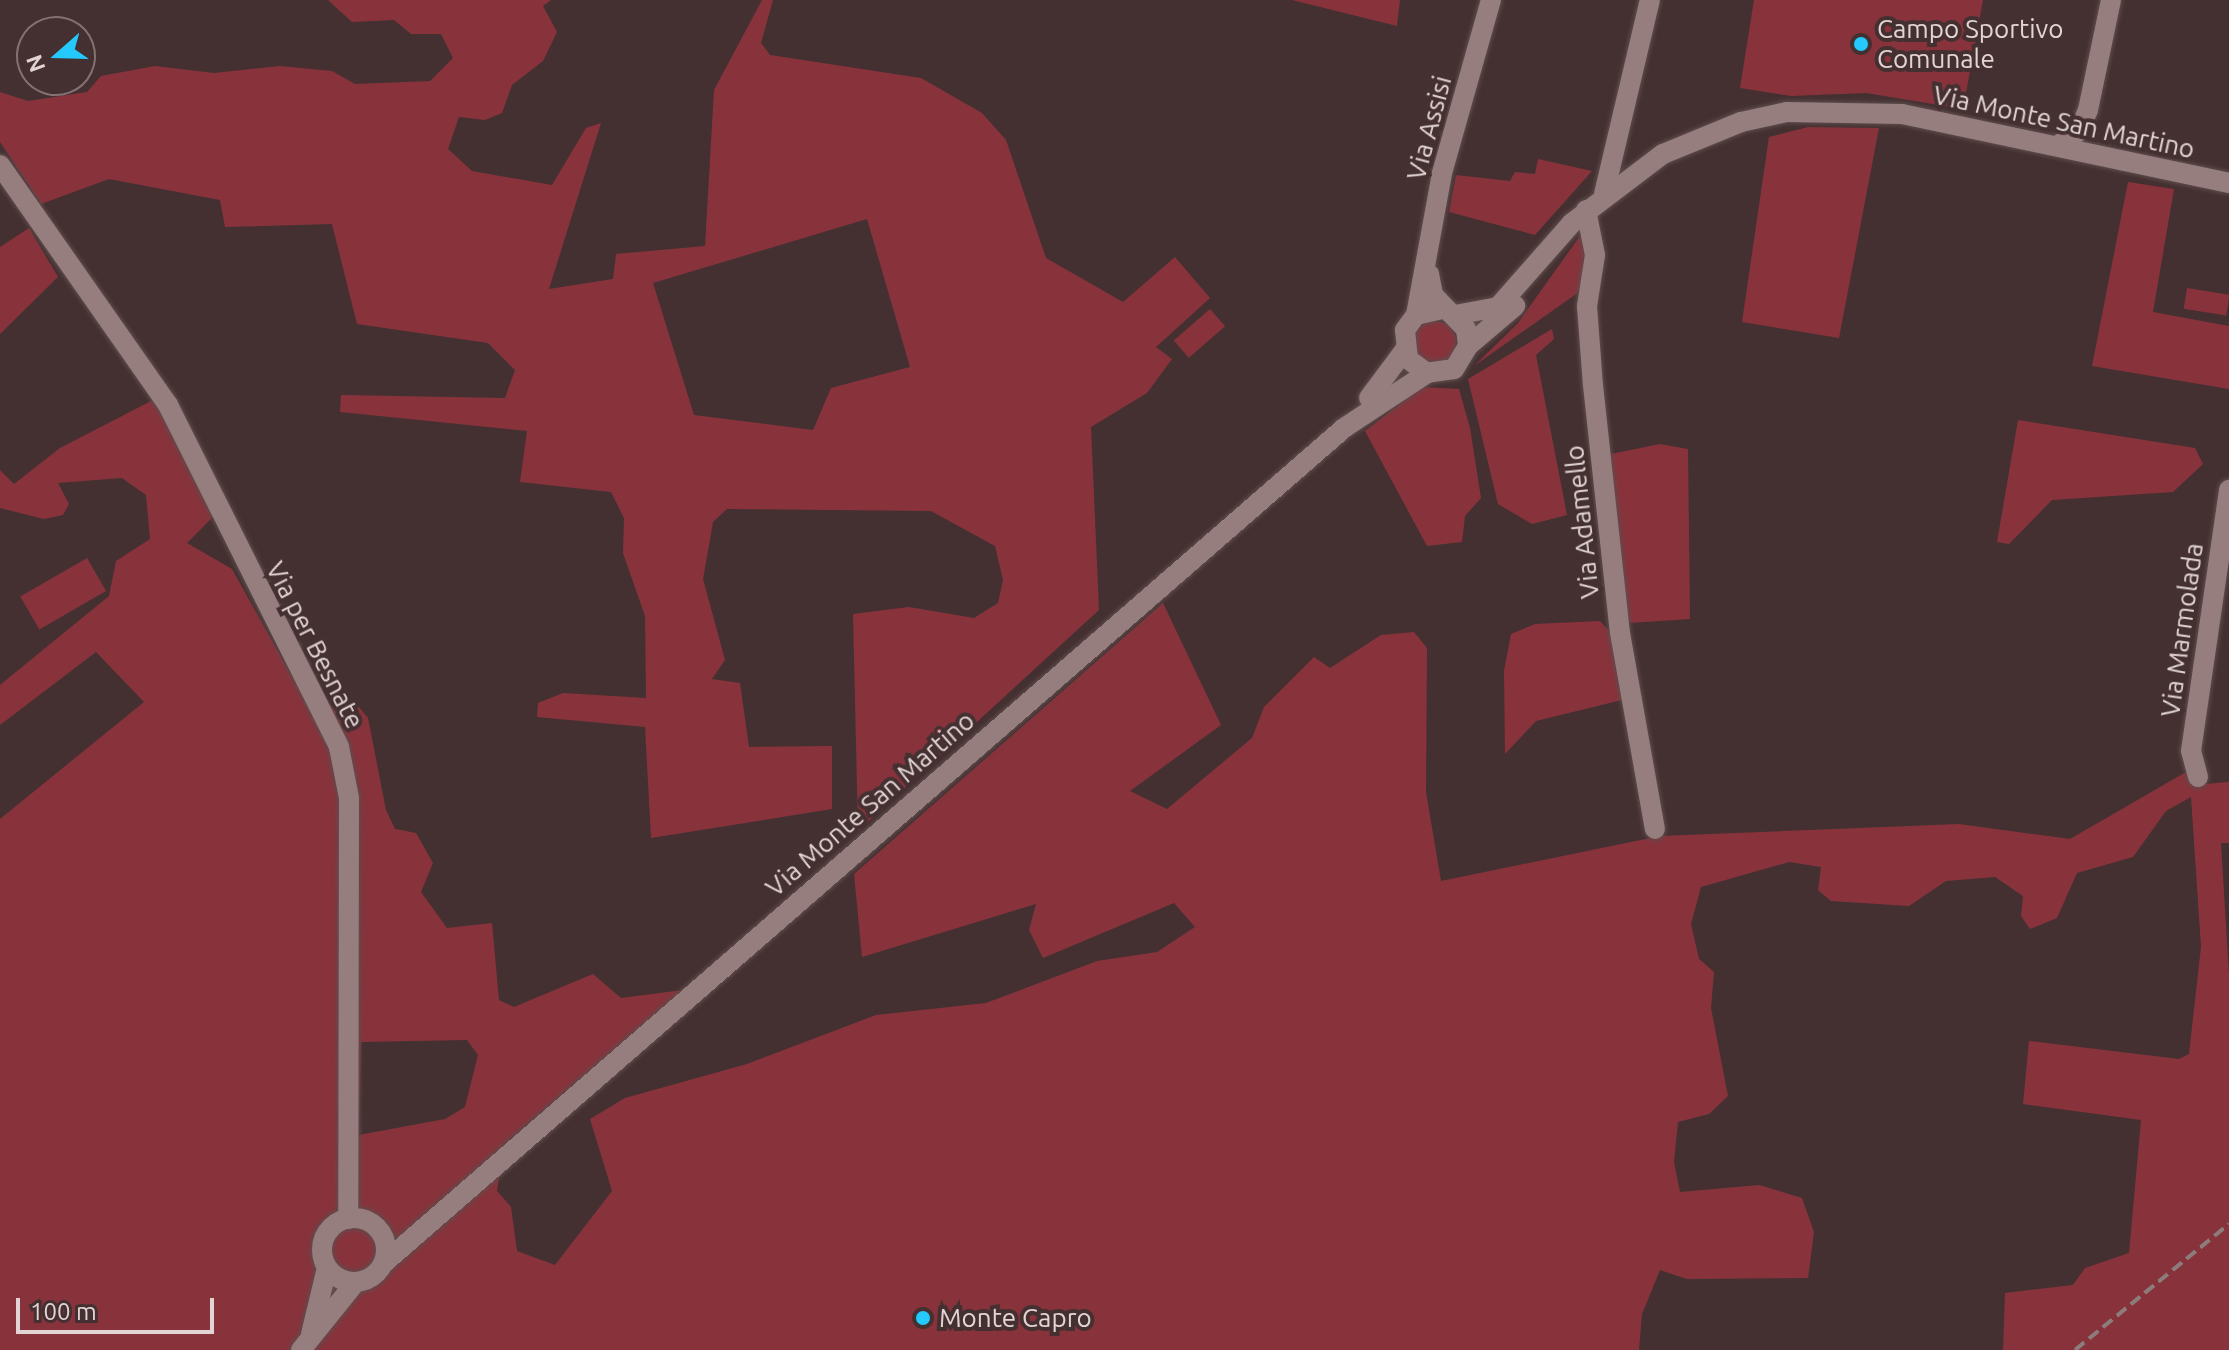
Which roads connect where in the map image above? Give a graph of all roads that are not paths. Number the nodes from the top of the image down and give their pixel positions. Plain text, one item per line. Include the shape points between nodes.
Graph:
1 (1491, 0) edge
2 (1650, 0) edge
3 (2111, 0) edge
4 (2088, 110) junction
5 (2057, 146) junction
6 (1612, 147) junction
7 (2099, 156) junction
8 (0, 165) edge
9 (1633, 174) junction
10 (2229, 183) edge
11 (1604, 194) junction
12 (1586, 210) junction
13 (1548, 251) junction
14 (1429, 272) junction
15 (1449, 312) junction
16 (1416, 315) junction
17 (1468, 346) junction
18 (1404, 351) junction
19 (1427, 373) junction
20 (1344, 428) junction
21 (2229, 490) edge
22 (2198, 777) dead end
23 (1655, 829) dead end
24 (348, 1219) junction
25 (430, 1219) junction
26 (381, 1232) junction
27 (385, 1262) junction
28 (327, 1268) junction
29 (355, 1283) junction
30 (305, 1344) edge

1 - 14 street, Via Assisi via 1442,173
2 - 6 street
3 - 4 street
4 - 5 street via 2079,131
4 - 7 street
5 - 7 street, Via Monte San Martino
5 - 9 street, Via Monte San Martino via 1876,110 1808,110 1716,130
6 - 9 street
6 - 11 street
7 - 10 street, Via Monte San Martino
8 - 24 street, Via per Besnate via 168,405 339,747 349,798
9 - 11 street, Via Monte San Martino
11 - 12 street, Via Monte San Martino
12 - 13 street, Via Monte San Martino
12 - 23 street, Via Adamello via 1595,255 1587,306 1593,385 1620,633
13 - 15 street, Via Monte San Martino via 1498,307
13 - 17 street, Via Monte San Martino via 1513,310
14 - 15 street, Via Assisi
14 - 16 street, Via Assisi
15 - 16 street, Via Monte San Martino
15 - 17 street
16 - 18 street, Via Monte San Martino via 1405,330
17 - 19 street, Via Monte San Martino via 1454,369
18 - 19 street
18 - 20 street, Via Monte San Martino
19 - 20 street, Via Monte San Martino
20 - 25 street, Via Monte San Martino via 549,1124
21 - 22 street, Via Marmolada via 2191,751
24 - 26 street
24 - 28 street, Via Monte San Martino via 325,1237
25 - 26 street, Via Monte San Martino
25 - 27 street, Via Monte San Martino
26 - 27 street
27 - 29 street, Via Monte San Martino
28 - 29 street
28 - 30 street, Via Monte San Martino
29 - 30 street, Via Monte San Martino

